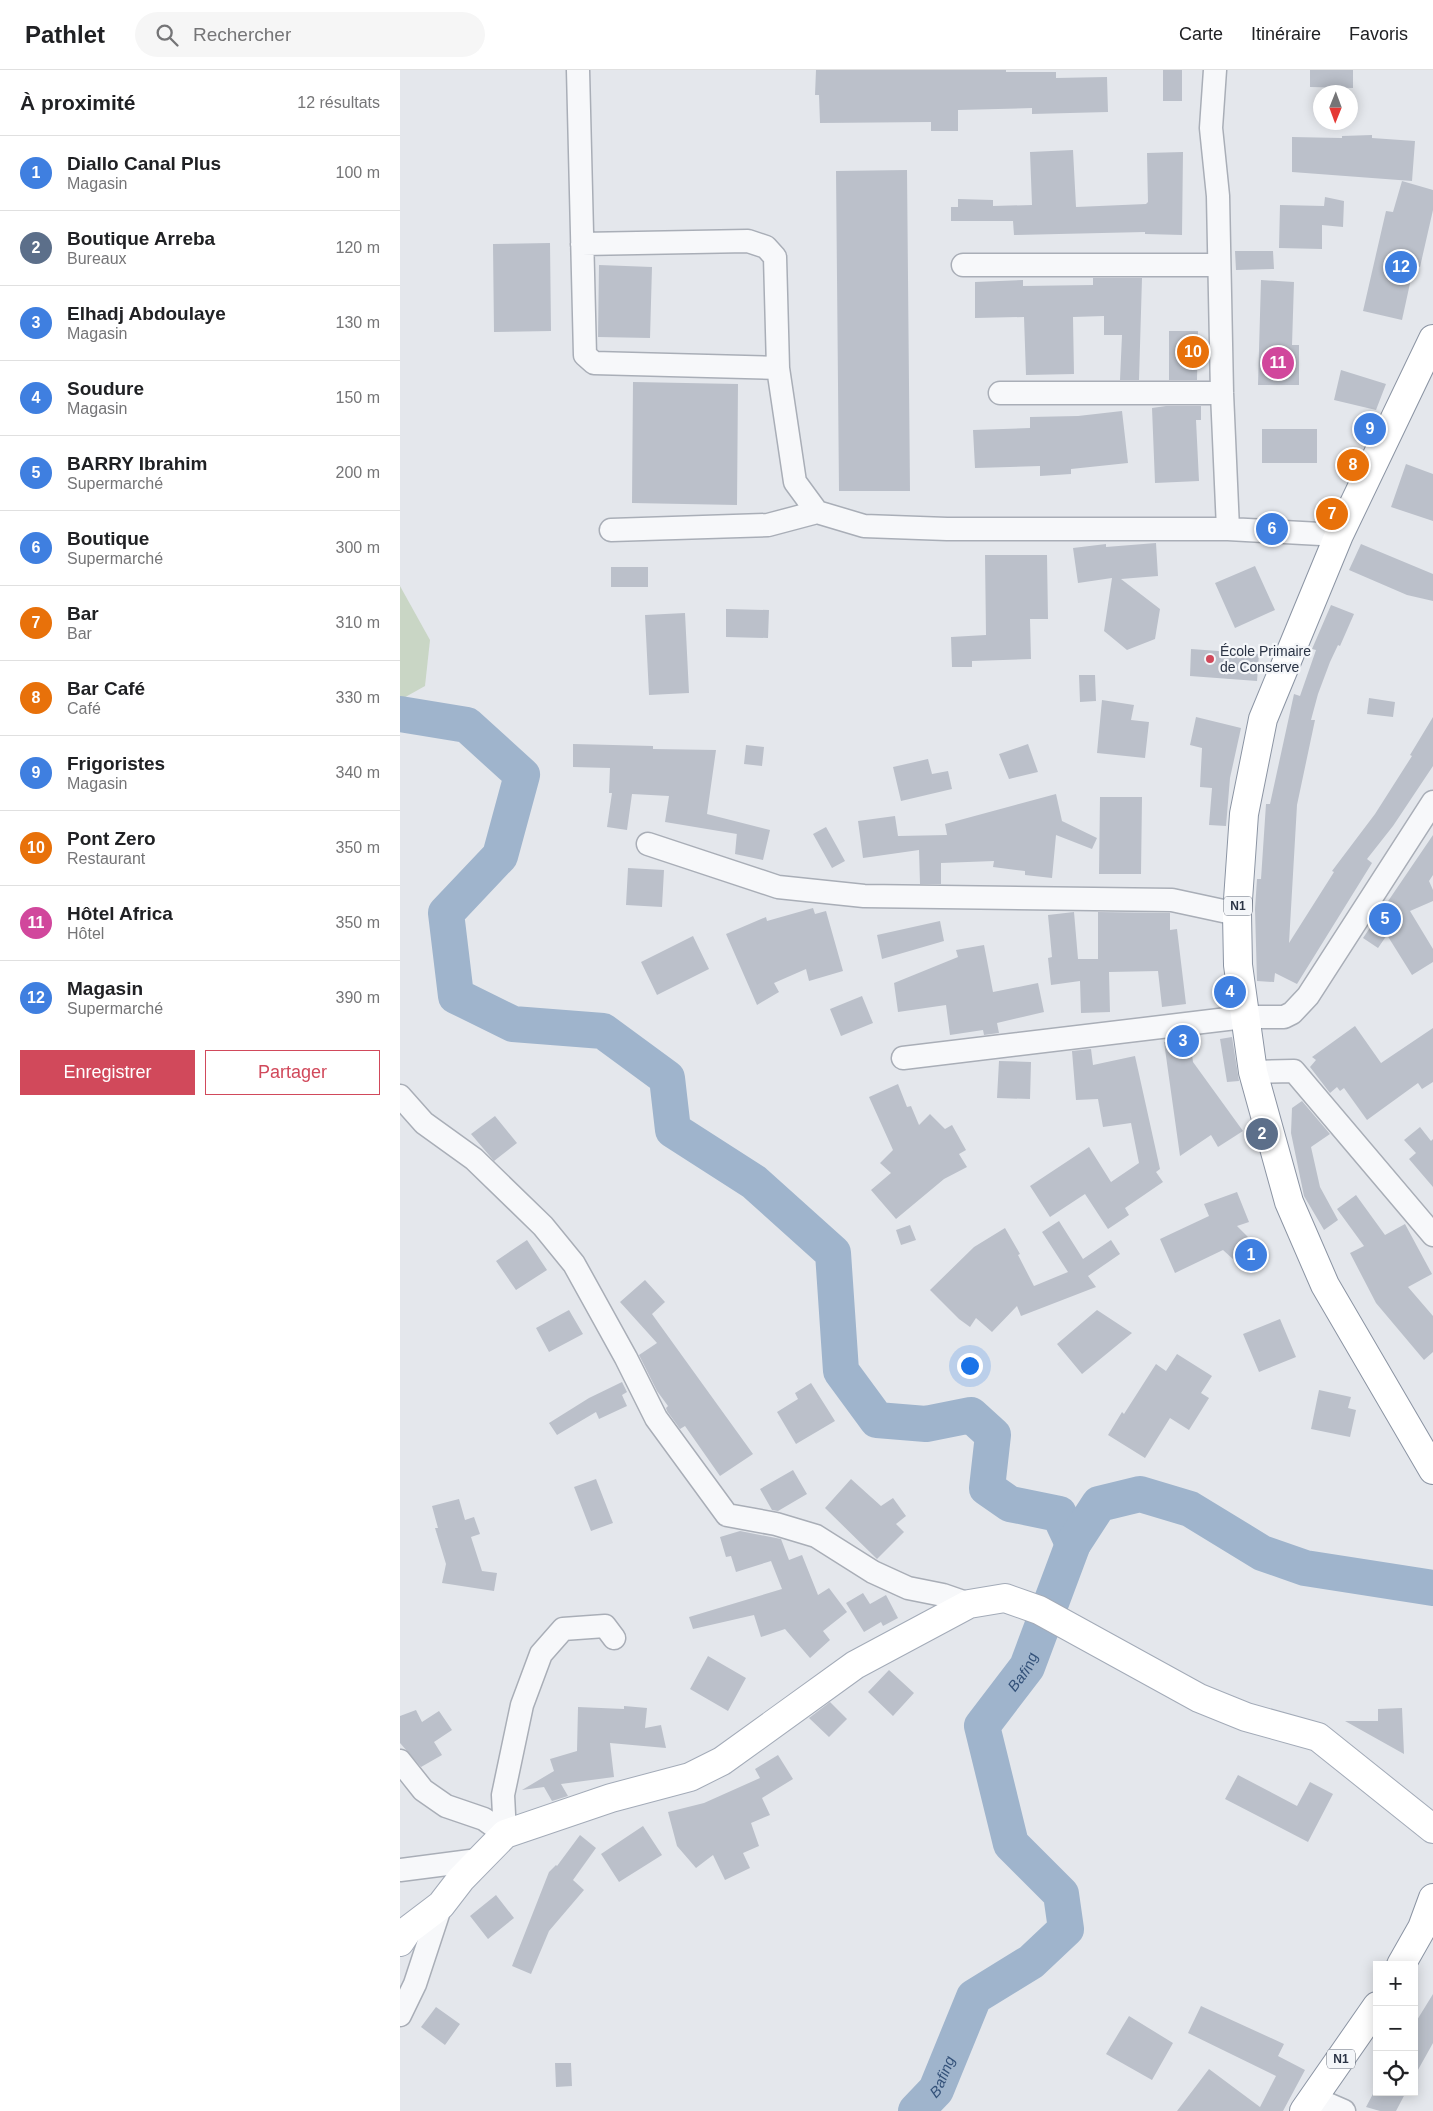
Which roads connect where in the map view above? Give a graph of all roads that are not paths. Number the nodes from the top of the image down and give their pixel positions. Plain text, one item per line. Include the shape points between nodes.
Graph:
1 (578, 70) edge
2 (1216, 70) edge
3 (582, 244) junction
4 (964, 264) dead end
5 (1219, 265) junction
6 (1433, 339) edge
7 (778, 368) junction
8 (1000, 393) dead end
9 (1222, 393) junction
10 (817, 512) junction
11 (1228, 529) junction
12 (611, 530) dead end
13 (1339, 535) junction
14 (1433, 802) edge
15 (648, 844) dead end
16 (1237, 914) junction
17 (1244, 1017) junction
18 (903, 1058) dead end
19 (1253, 1072) junction
20 (400, 1096) edge
21 (1433, 1235) edge
22 (1433, 1470) edge
23 (969, 1604) junction
24 (614, 1638) dead end
25 (400, 1761) edge
26 (1433, 1829) edge
27 (505, 1834) junction
28 (478, 1860) junction
29 (400, 1870) edge
30 (1433, 1898) edge
31 (441, 1905) junction
32 (400, 1942) edge
33 (1403, 1961) edge
34 (1373, 2012) edge
35 (400, 2015) edge
36 (1309, 2104) edge
37 (1344, 2111) edge

1 - 3 street
2 - 5 street via 1211,128 1218,196
3 - 7 street via 584,355 594,363
3 - 7 street via 748,241 766,247 775,257
4 - 5 street
5 - 9 street
6 - 13 main road, N1
7 - 10 street via 795,482
8 - 9 street
9 - 11 street
10 - 11 street via 864,526
10 - 12 street via 768,525
11 - 13 street
13 - 16 main road, N1 via 1262,719 1244,814
14 - 17 street via 1300,1006 1284,1017
15 - 16 street via 778,887 864,896 1172,900
16 - 17 main road, N1
17 - 18 street
17 - 19 main road, N1
19 - 21 street via 1294,1071
19 - 22 main road, N1 via 1289,1202 1325,1285
20 - 23 street via 424,1123 474,1160 543,1226 574,1264 656,1418 727,1515 816,1536 873,1572 908,1588
23 - 26 main road via 1005,1598 1038,1610 1199,1698 1246,1717 1318,1736
23 - 27 main road via 855,1665 722,1760 690,1778 611,1798
24 - 27 street via 605,1626 563,1629 541,1654 522,1705 503,1795
25 - 27 street via 423,1790 446,1806 484,1819
27 - 28 main road
28 - 29 street
28 - 31 main road
30 - 33 main road via 1422,1928
31 - 32 main road via 408,1930
31 - 35 street via 415,1984
34 - 36 main road, N1
36 - 37 street

